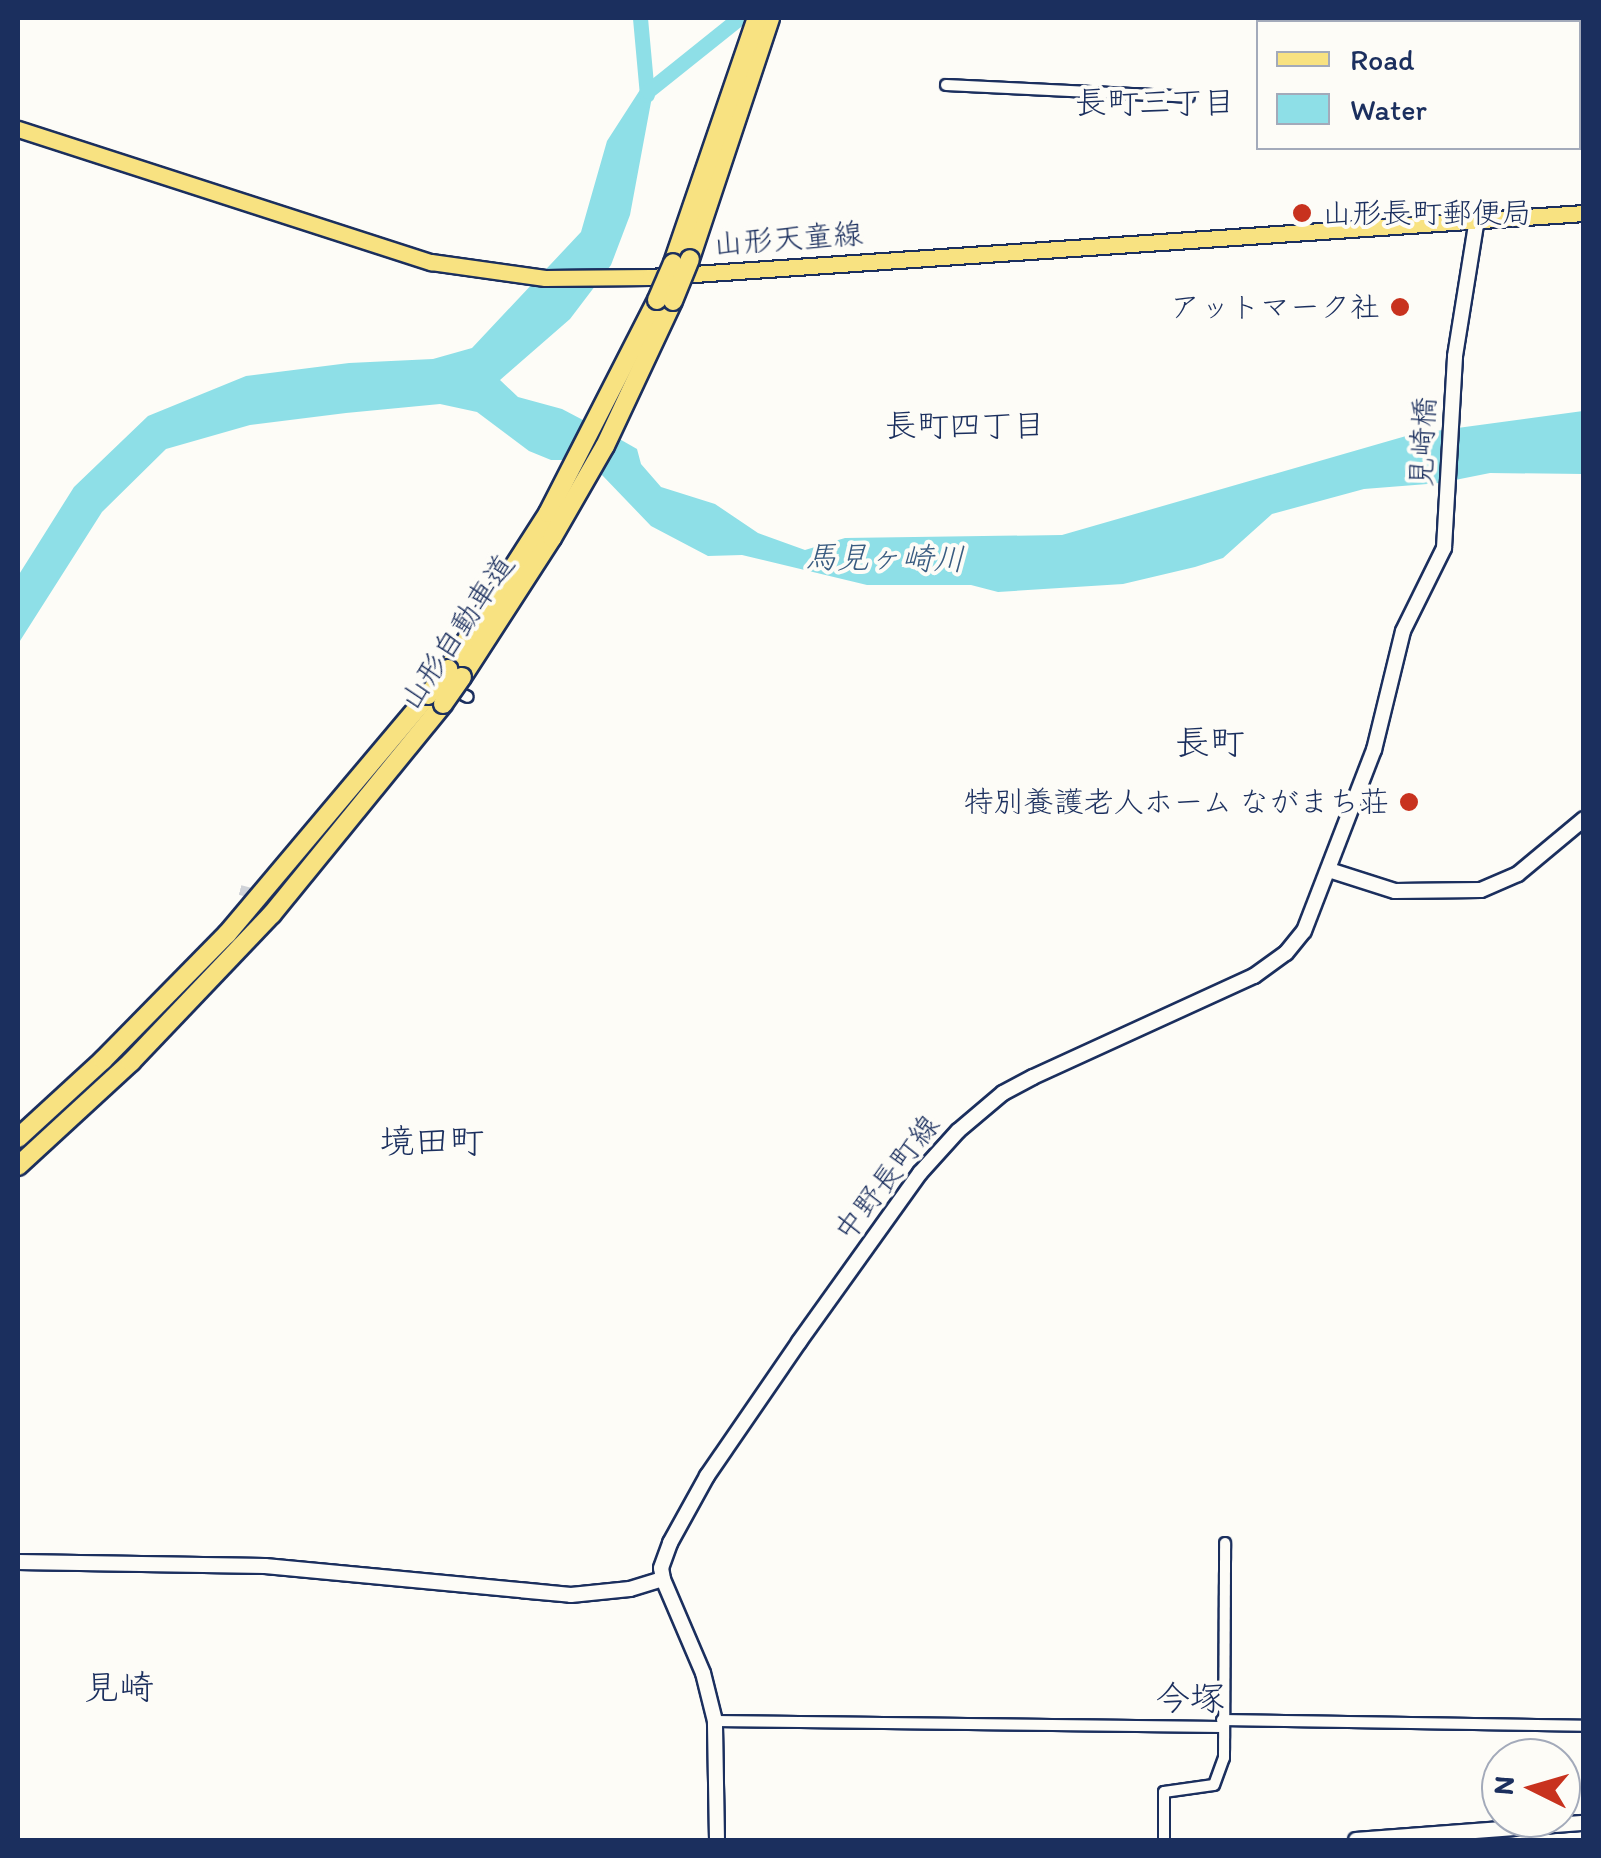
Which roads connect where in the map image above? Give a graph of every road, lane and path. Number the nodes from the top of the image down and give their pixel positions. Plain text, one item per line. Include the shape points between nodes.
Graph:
1 (757, 18) edge
2 (770, 18) edge
3 (946, 86) dead end
4 (1189, 97) dead end
5 (18, 129) edge
6 (1584, 213) edge
7 (1477, 218) junction
8 (682, 261) junction
9 (1446, 531) joint
10 (435, 700) junction
11 (1584, 819) edge
12 (1329, 870) junction
13 (18, 1138) edge
14 (18, 1166) edge
15 (1225, 1544) dead end
16 (18, 1562) edge
17 (663, 1579) junction
18 (715, 1721) junction
19 (1222, 1724) junction
20 (1584, 1726) edge
21 (1584, 1823) edge
22 (1454, 1837) edge
23 (716, 1840) edge
24 (1164, 1840) edge
25 (1356, 1840) edge

1 - 8 highway, 山形自動車道
2 - 8 highway, 山形自動車道
3 - 4 street
5 - 7 main road, 山形天童線 via 352,239 493,273 610,278
6 - 7 main road, 山形天童線
7 - 9 main road, 見崎橋 via 1455,356
8 - 10 highway, 山形自動車道, bridge via 642,353 587,443 461,684
9 - 12 main road, 中野長町線 via 1403,631 1374,750
10 - 13 highway, 山形自動車道 via 228,934
10 - 14 highway, 山形自動車道 via 272,914 131,1062
11 - 12 main road via 1518,874 1481,890 1395,891
12 - 17 main road, 中野長町線 via 1304,931 1275,962 1004,1093 940,1150 707,1476 670,1543
15 - 19 street
16 - 17 main road via 265,1566 571,1595
17 - 18 main road via 703,1673
18 - 19 street
18 - 23 main road
19 - 20 street
19 - 24 street via 1224,1758 1214,1785 1164,1792
21 - 22 main road
22 - 25 main road

